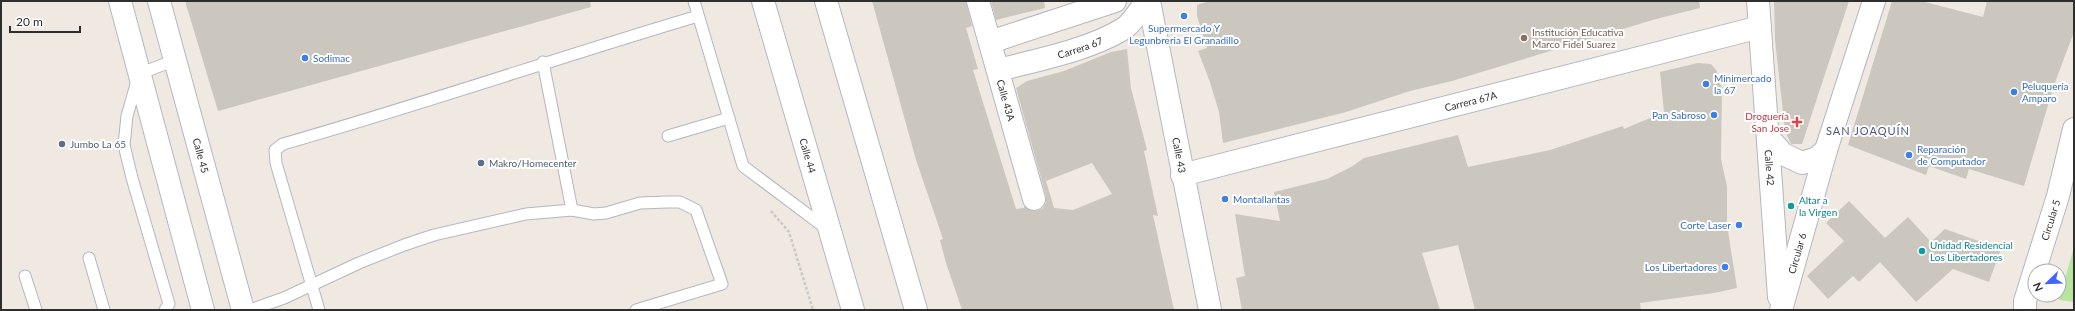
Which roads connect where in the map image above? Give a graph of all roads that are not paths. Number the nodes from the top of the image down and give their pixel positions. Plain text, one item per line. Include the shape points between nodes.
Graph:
1 (120, 1) edge
2 (159, 1) edge
3 (694, 1) edge
4 (763, 1) edge
5 (826, 1) edge
6 (978, 1) edge
7 (1115, 1) edge
8 (1148, 1) edge
9 (1758, 1) edge
10 (1874, 1) edge
11 (698, 16) junction
12 (1760, 27) junction
13 (990, 42) junction
14 (175, 60) junction
15 (543, 62) junction
16 (998, 70) junction
17 (139, 74) junction
18 (729, 118) junction
19 (2073, 135) edge
20 (668, 136) dead end
21 (1768, 137) junction
22 (1826, 150) junction
23 (1182, 175) junction
24 (1034, 199) dead end
25 (572, 210) junction
26 (831, 232) junction
27 (89, 258) dead end
28 (25, 276) dead end
29 (311, 284) junction
30 (36, 310) edge
31 (104, 310) edge
32 (165, 310) edge
33 (203, 310) edge
34 (243, 310) edge
35 (250, 310) edge
36 (319, 310) edge
37 (636, 310) edge
38 (853, 310) edge
39 (916, 310) edge
40 (1210, 310) edge
41 (1780, 310) edge
42 (2011, 310) edge
43 (2026, 310) edge

1 - 17 street
2 - 14 street, Calle 45
3 - 11 lane
4 - 26 street, Calle 44
5 - 39 street
6 - 13 street, Calle 43A
7 - 13 street
8 - 16 street, Carrera 67 via 1125,28 1049,57
8 - 23 street, Calle 43
9 - 12 street, Calle 42
10 - 22 street, Circular 6
11 - 15 lane
11 - 18 lane
12 - 21 street, Calle 42
12 - 23 street, Carrera 67A
13 - 16 street, Calle 43A
14 - 17 lane
14 - 34 street, Calle 45
15 - 25 lane
15 - 29 lane via 371,119 284,144 275,150 276,163
16 - 24 street, Calle 43A
17 - 32 lane via 128,116 124,145 169,304
17 - 33 street
18 - 20 lane
18 - 26 lane via 743,166
19 - 43 street, Circular 5 via 2058,196 2025,301
21 - 22 street via 1783,154 1802,162 1817,158
21 - 41 street, Calle 42
22 - 41 street, Circular 6
23 - 40 street, Calle 43
25 - 29 lane via 526,214 434,235
25 - 37 lane via 594,214 640,203 674,202 680,202 696,210 722,284
26 - 38 street, Calle 44
27 - 31 lane
28 - 30 lane
29 - 35 lane via 284,298
29 - 36 lane
42 - 43 street

